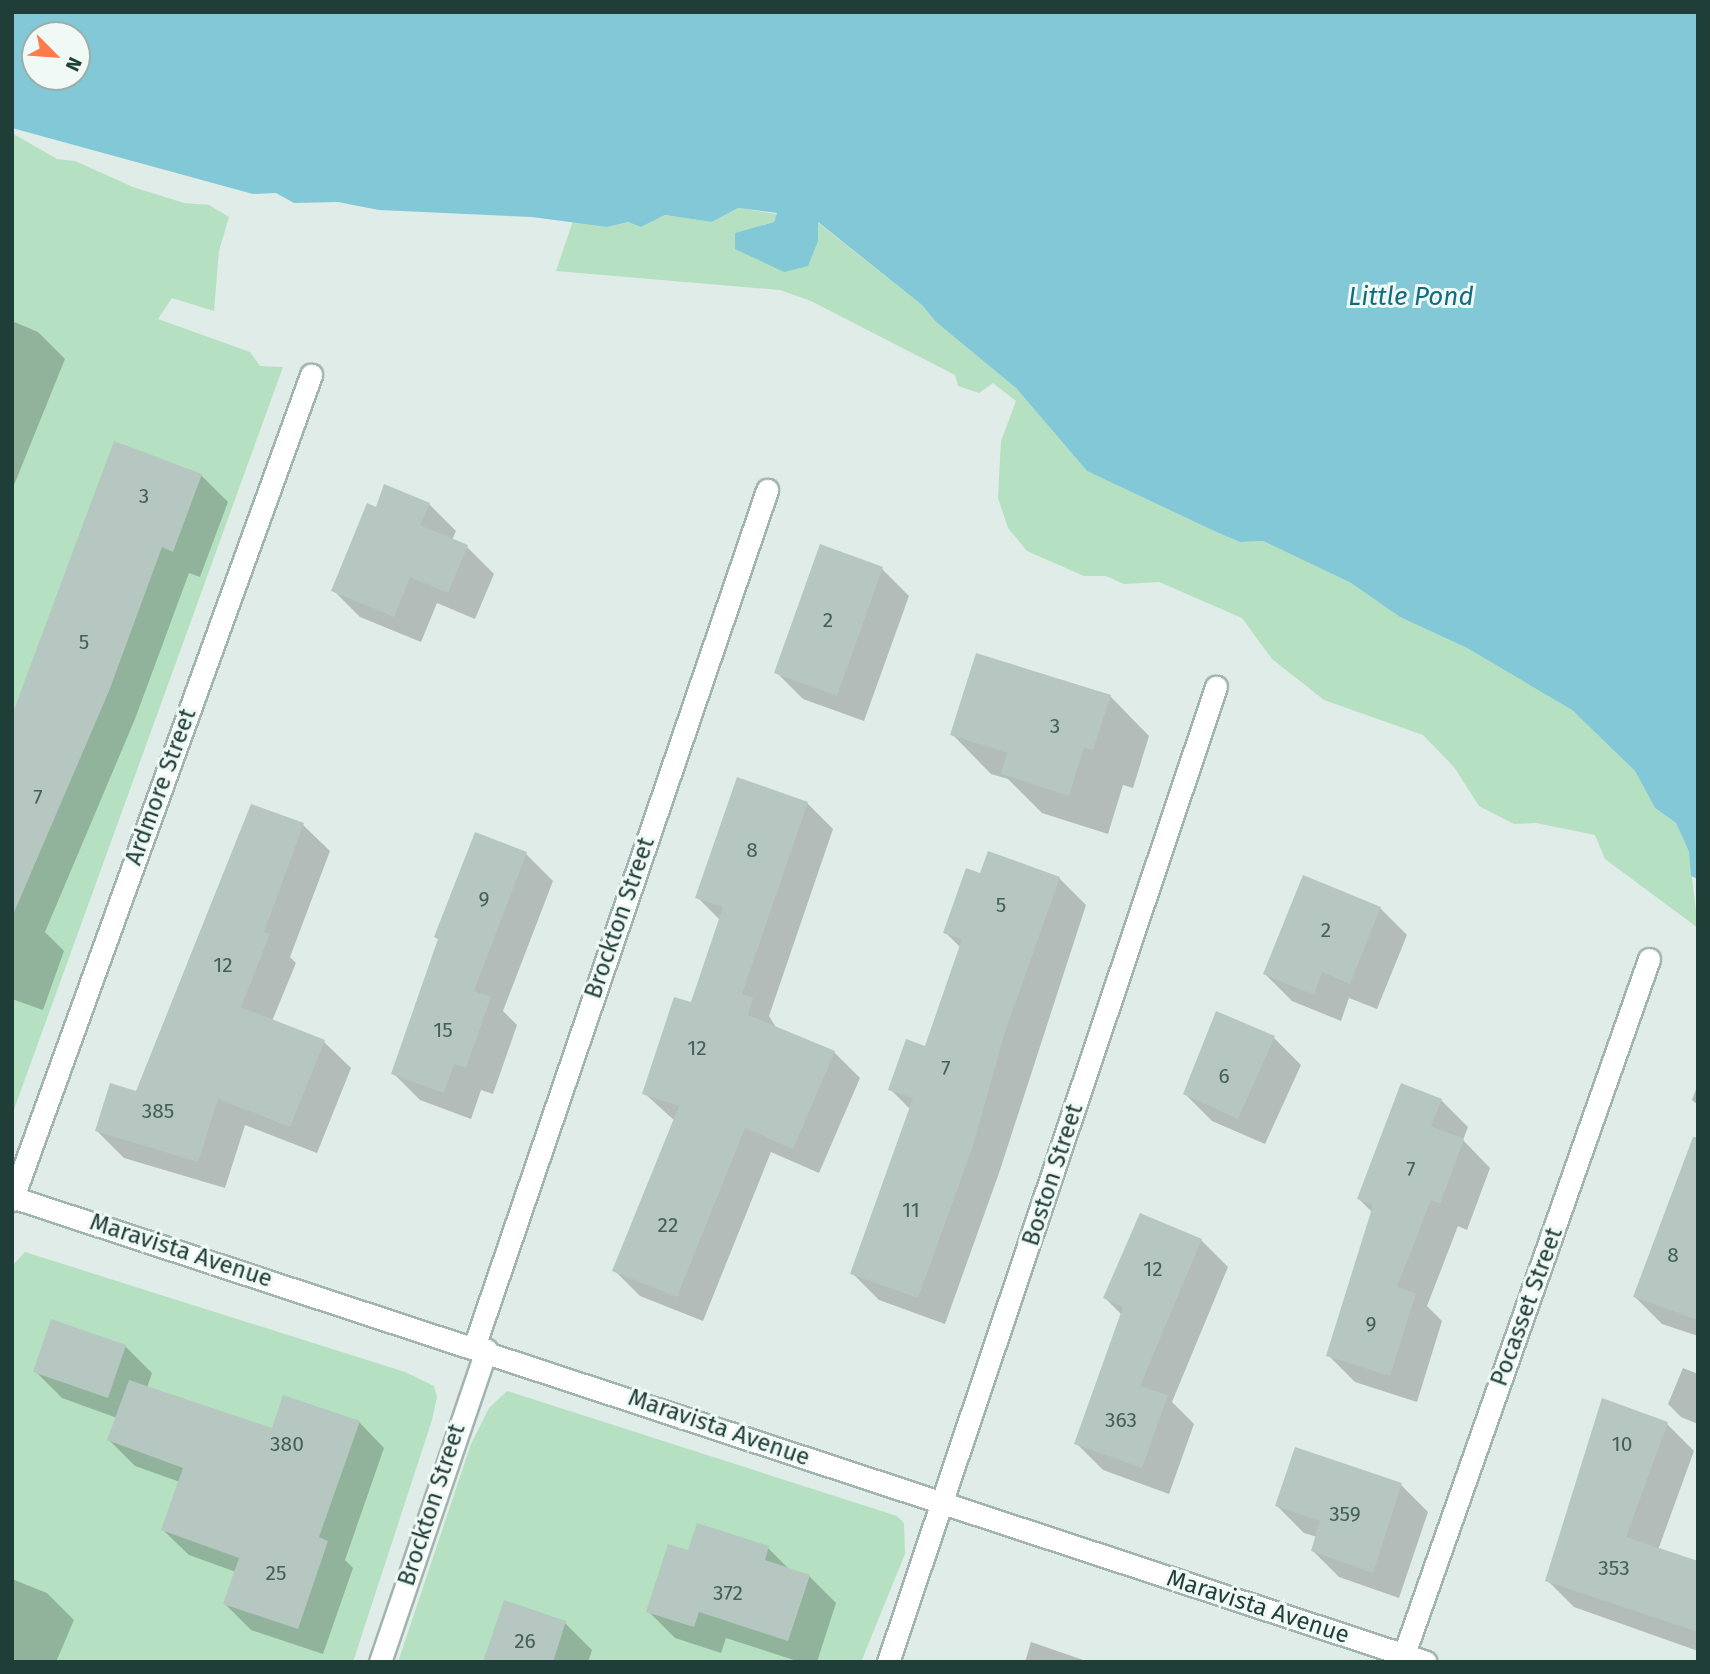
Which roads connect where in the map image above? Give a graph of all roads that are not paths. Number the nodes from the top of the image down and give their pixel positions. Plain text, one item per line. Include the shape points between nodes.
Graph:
1 (311, 374) dead end
2 (767, 490) dead end
3 (1216, 687) dead end
4 (1649, 959) dead end
5 (13, 1198) edge
6 (480, 1348) junction
7 (944, 1503) junction
8 (1413, 1659) edge
9 (380, 1662) edge
10 (888, 1662) edge

1 - 5 street, Ardmore Street
2 - 6 street, Brockton Street
3 - 7 street, Boston Street
4 - 8 street, Pocasset Street
5 - 6 street, Maravista Avenue
6 - 7 street, Maravista Avenue
6 - 9 street, Brockton Street
7 - 8 street, Maravista Avenue
7 - 10 street, Boston Street

